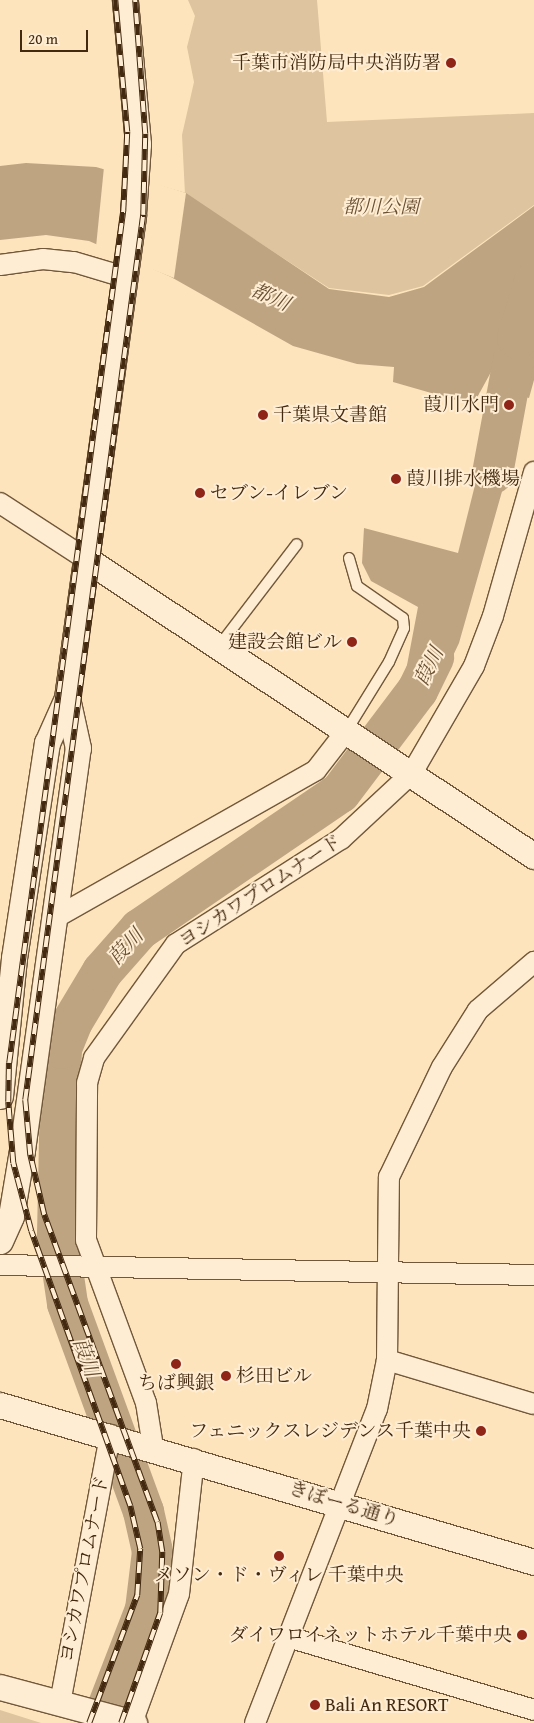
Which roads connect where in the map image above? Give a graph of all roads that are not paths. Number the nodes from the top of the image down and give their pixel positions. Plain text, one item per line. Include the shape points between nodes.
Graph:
1 (126, 0) edge
2 (0, 265) edge
3 (124, 277) junction
4 (534, 472) edge
5 (0, 503) edge
6 (298, 544) dead end
7 (349, 558) dead end
8 (86, 559) junction
9 (219, 646) junction
10 (67, 698) junction
11 (354, 735) junction
12 (412, 773) junction
13 (534, 856) edge
14 (53, 919) junction
15 (7, 957) edge
16 (534, 962) edge
17 (0, 1096) edge
18 (0, 1241) edge
19 (0, 1265) edge
20 (85, 1266) junction
21 (386, 1272) junction
22 (534, 1274) edge
23 (387, 1360) junction
24 (534, 1404) edge
25 (0, 1405) edge
26 (104, 1441) junction
27 (153, 1447) junction
28 (194, 1458) junction
29 (341, 1502) junction
30 (533, 1556) edge
31 (288, 1637) junction
32 (0, 1686) edge
33 (60, 1703) junction
34 (534, 1710) edge
35 (129, 1722) edge
36 (255, 1723) edge

1 - 3 street via 138,144
2 - 3 street via 43,259 74,262
3 - 8 street
4 - 12 street, ヨシカワプロムナード via 493,616 474,666
5 - 8 street
6 - 9 lane
7 - 11 lane via 357,586 403,618 404,628
8 - 9 street
8 - 10 street
9 - 11 street
10 - 14 street via 78,748
10 - 15 street via 47,743
11 - 12 street
11 - 14 street via 316,770
12 - 13 street
12 - 20 street, ヨシカワプロムナード via 341,839 176,944 107,1036 87,1083
14 - 18 street via 21,1160 11,1216
15 - 17 street
16 - 21 street via 478,1010 438,1075 390,1177
19 - 20 street
20 - 21 street
20 - 27 street, ヨシカワプロムナード via 146,1403
21 - 22 street
21 - 23 street
23 - 24 street
23 - 29 street via 377,1409
25 - 26 street
26 - 27 street, きぼーる通り
26 - 33 street, ヨシカワプロムナード
27 - 28 street, きぼーる通り
28 - 29 street, きぼーる通り
28 - 35 street via 179,1594
29 - 30 street, きぼーる通り
29 - 31 street
31 - 34 street
31 - 36 street
32 - 33 street
33 - 35 street

